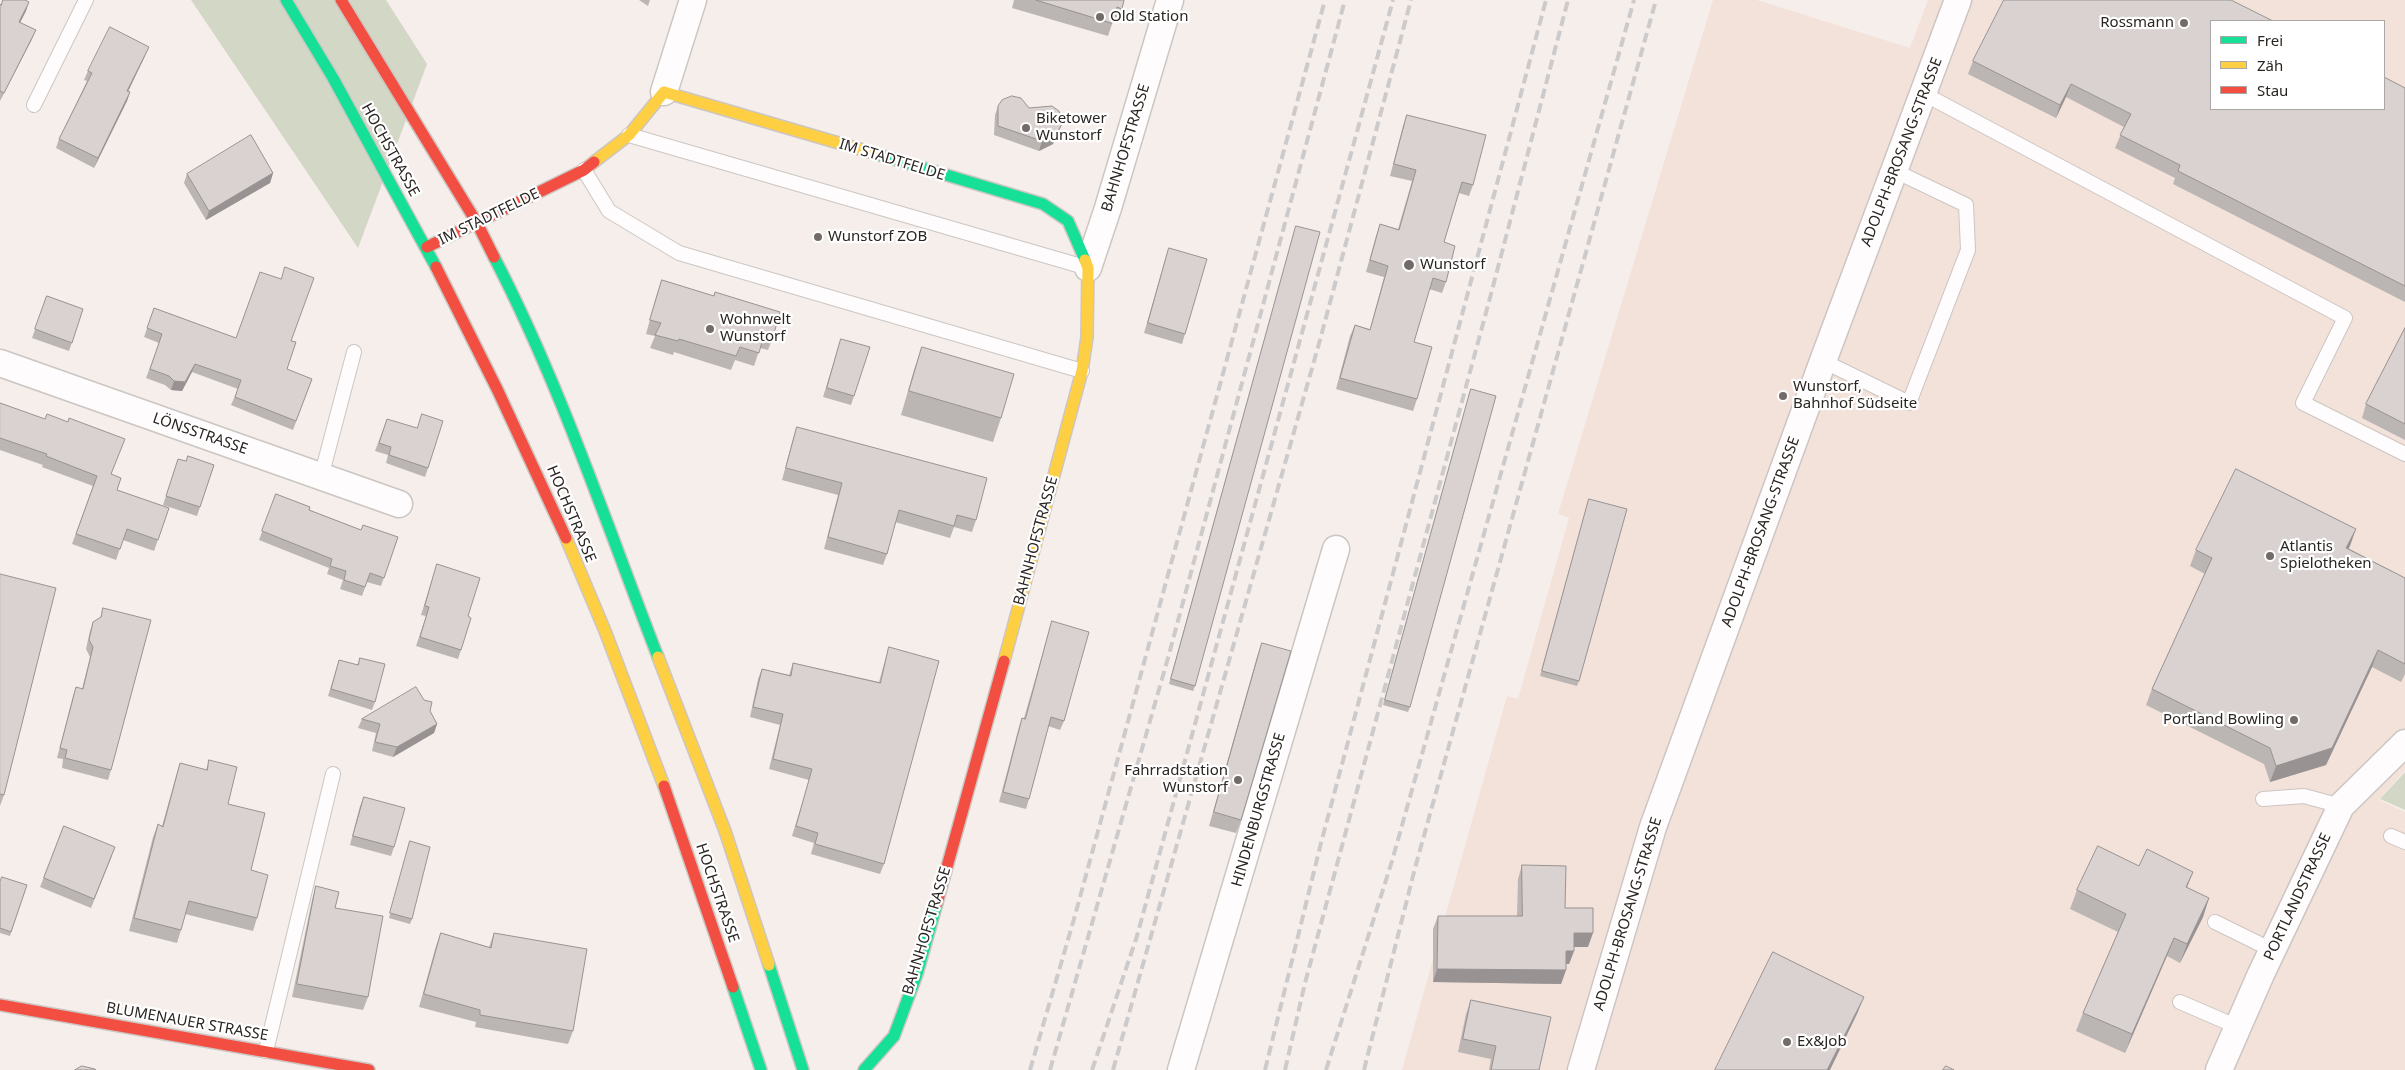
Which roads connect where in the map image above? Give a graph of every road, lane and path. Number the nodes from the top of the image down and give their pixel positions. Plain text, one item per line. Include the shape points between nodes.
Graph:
1 (86, 0) edge
2 (286, 0) edge
3 (342, 0) edge
4 (693, 0) edge
5 (1170, 0) edge
6 (1958, 0) edge
7 (664, 92) junction
8 (1924, 94) junction
9 (34, 105) dead end
10 (629, 135) junction
11 (584, 170) junction
12 (1895, 170) junction
13 (476, 223) junction
14 (427, 247) junction
15 (1088, 268) junction
16 (354, 352) dead end
17 (1823, 360) junction
18 (0, 363) edge
19 (1082, 371) junction
20 (2405, 454) edge
21 (321, 477) junction
22 (399, 504) dead end
23 (1336, 549) dead end
24 (2405, 743) edge
25 (333, 774) dead end
26 (2263, 799) dead end
27 (2341, 806) junction
28 (2391, 836) dead end
29 (2405, 842) edge
30 (2215, 922) dead end
31 (2272, 950) junction
32 (2180, 1002) dead end
33 (0, 1005) edge
34 (2238, 1027) junction
35 (266, 1051) junction
36 (801, 1064) edge
37 (369, 1070) edge
38 (761, 1070) edge
39 (864, 1070) edge
40 (1181, 1070) edge
41 (1581, 1070) edge
42 (2219, 1070) edge

1 - 9 lane
2 - 14 main road, HOCHSTRASSE
3 - 13 main road, HOCHSTRASSE
4 - 7 street, IM STADTFELDE
5 - 15 street, BAHNHOFSTRASSE
6 - 8 street, ADOLPH-BROSANG-STRASSE
7 - 10 main road, IM STADTFELDE
7 - 15 main road, IM STADTFELDE via 1042,204 1068,221
8 - 12 street, ADOLPH-BROSANG-STRASSE
8 - 20 lane via 2345,318 2303,403
10 - 11 main road, IM STADTFELDE
10 - 15 lane
11 - 13 main road, IM STADTFELDE
11 - 19 lane via 609,211 679,253
12 - 17 street, ADOLPH-BROSANG-STRASSE
12 - 17 lane via 1966,205 1968,250 1909,403
13 - 14 main road, IM STADTFELDE
13 - 36 main road, HOCHSTRASSE via 512,291 556,393 660,658 725,831
14 - 38 main road, HOCHSTRASSE via 536,471 605,631 710,916
15 - 19 main road, BAHNHOFSTRASSE via 1087,338
16 - 21 lane
17 - 41 street, ADOLPH-BROSANG-STRASSE via 1653,827
18 - 21 street, LÖNSSTRASSE
19 - 39 main road, BAHNHOFSTRASSE via 917,974 894,1036
21 - 22 street, LÖNSSTRASSE
23 - 40 street, HINDENBURGSTRASSE
24 - 27 street, PORTLANDSTRASSE
25 - 35 lane
26 - 27 lane via 2304,796
27 - 31 street, PORTLANDSTRASSE
28 - 29 lane
30 - 31 lane
31 - 34 street, PORTLANDSTRASSE
32 - 34 lane
33 - 35 main road, BLUMENAUER STRASSE
34 - 42 street, PORTLANDSTRASSE
35 - 37 main road, BLUMENAUER STRASSE

